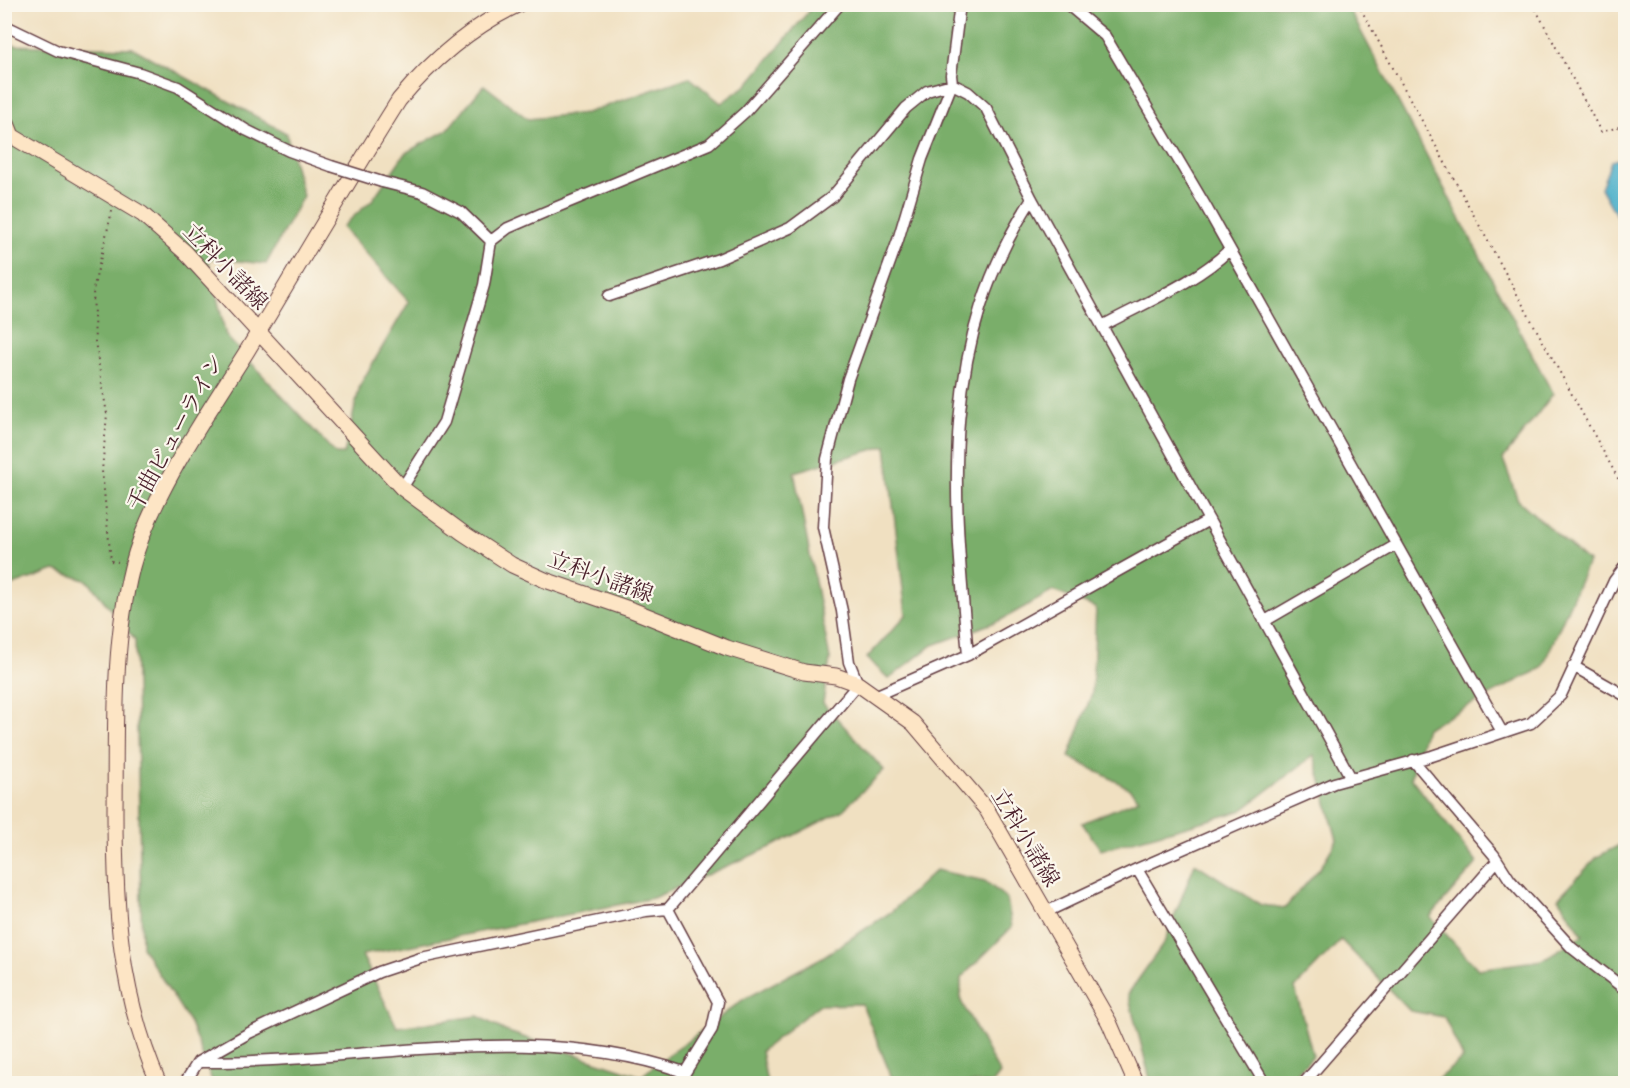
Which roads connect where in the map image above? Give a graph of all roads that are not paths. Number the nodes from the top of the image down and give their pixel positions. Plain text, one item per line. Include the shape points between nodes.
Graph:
1 (519, 4) edge
2 (840, 4) edge
3 (960, 4) edge
4 (1067, 4) edge
5 (4, 25) edge
6 (952, 84) junction
7 (4, 116) edge
8 (1032, 199) junction
9 (491, 241) junction
10 (1229, 250) junction
11 (609, 296) dead end
12 (1102, 326) junction
13 (258, 332) junction
14 (402, 488) junction
15 (1209, 520) junction
16 (1396, 545) junction
17 (1626, 565) edge
18 (1264, 621) junction
19 (968, 656) junction
20 (1573, 666) junction
21 (858, 684) junction
22 (877, 695) junction
23 (1626, 696) edge
24 (1502, 732) junction
25 (1413, 760) junction
26 (1351, 778) junction
27 (1497, 861) junction
28 (1137, 869) junction
29 (669, 909) junction
30 (1046, 912) junction
31 (1626, 990) edge
32 (198, 1062) junction
33 (684, 1072) junction
34 (159, 1083) edge
35 (184, 1083) edge
36 (678, 1083) edge
37 (1136, 1083) edge
38 (1264, 1083) edge
39 (1302, 1083) edge

1 - 13 main road, 千曲ビューライン via 453,45 426,68 399,100
2 - 9 street via 745,112 710,144 508,228
3 - 6 street
4 - 10 street via 1105,36
5 - 9 street, bridge via 58,51 178,87 246,130 289,151 422,192 461,212
6 - 8 street via 986,108
6 - 11 street via 927,91 906,108 832,196 790,228 719,259
6 - 21 street via 922,159 898,240 848,379 827,459 823,527 849,662
7 - 13 main road, 立科小諸線 via 12,136 142,214 185,252
8 - 12 street
8 - 19 street via 990,275 965,362 956,466
9 - 14 street via 484,285 444,422
10 - 12 street via 1192,276
10 - 16 street
12 - 15 street
13 - 14 main road, 立科小諸線
13 - 34 main road, 千曲ビューライン via 183,455 143,534 132,566 122,624 116,693 117,908 122,962 134,1012
14 - 21 main road, 立科小諸線 via 502,559 545,580 727,648
15 - 18 street
15 - 19 street
16 - 18 street
16 - 24 street
17 - 20 street via 1614,581
18 - 26 street
19 - 22 street
20 - 23 street
20 - 24 street via 1561,695 1531,723
21 - 22 main road, 立科小諸線
21 - 29 street
22 - 30 main road, 立科小諸線 via 913,723 987,810
24 - 25 street
25 - 26 street
25 - 27 street
26 - 28 street
27 - 31 street via 1572,948
27 - 39 street
28 - 30 street
28 - 38 street
29 - 32 street via 421,958 379,972 249,1033
29 - 33 street via 718,1002 712,1029
30 - 37 main road, 立科小諸線 via 1109,1022
32 - 33 street via 261,1062 398,1048 500,1045 606,1052
32 - 35 street
33 - 36 street

